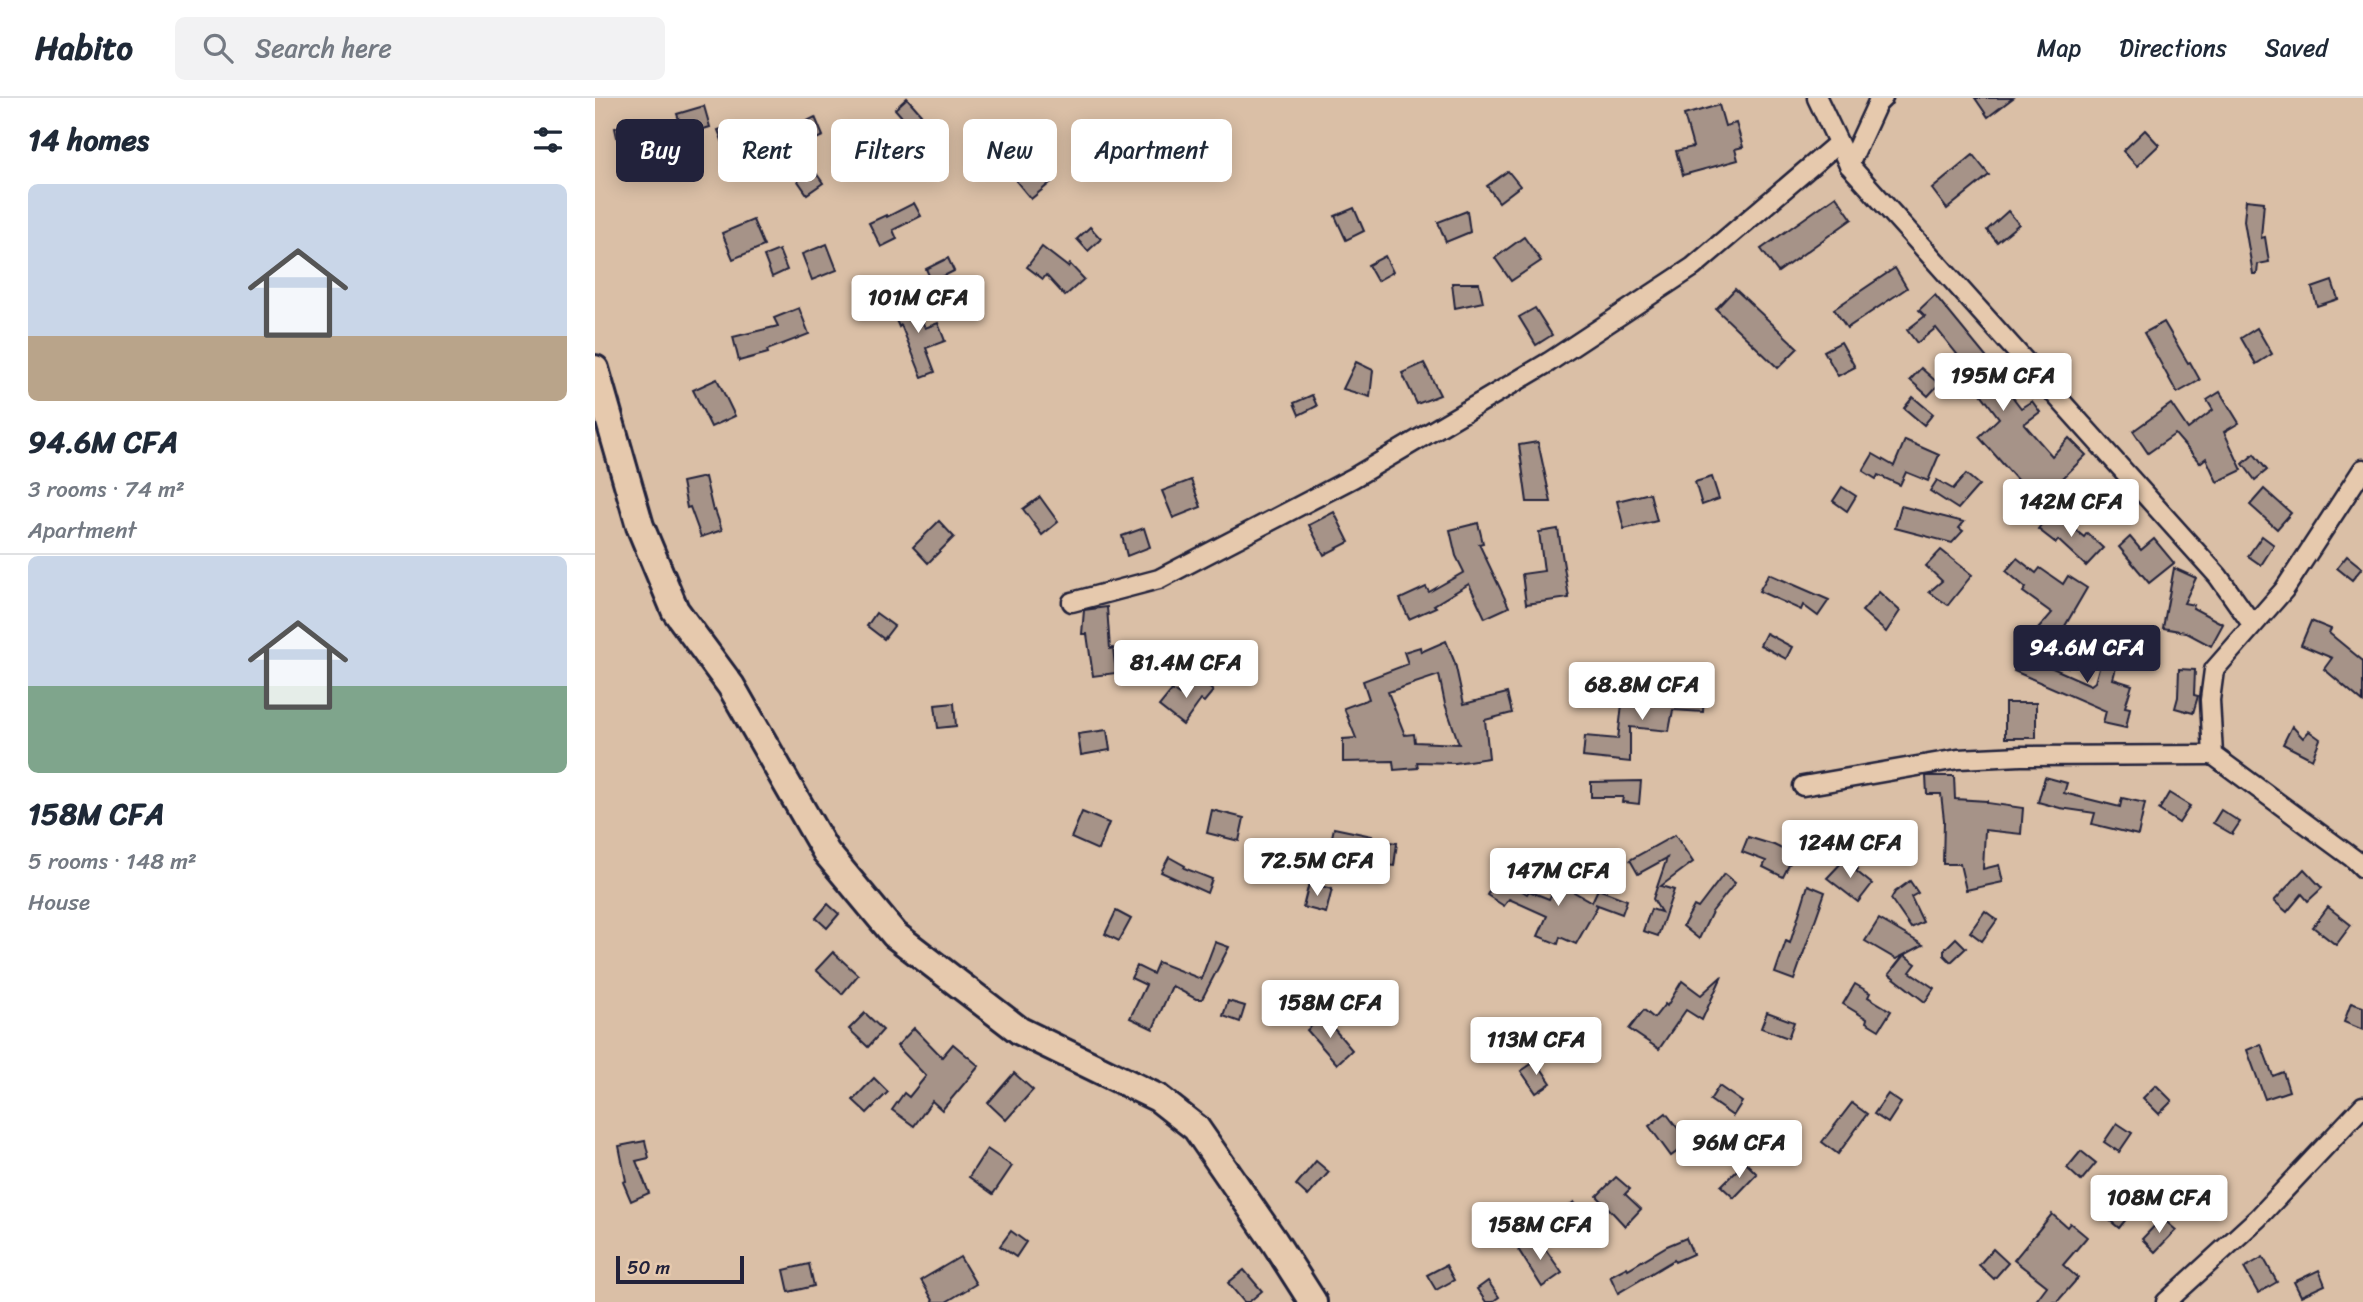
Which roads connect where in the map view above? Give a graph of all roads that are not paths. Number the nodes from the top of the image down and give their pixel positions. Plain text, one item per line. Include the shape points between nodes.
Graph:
1 (1817, 98) edge
2 (1883, 98) edge
3 (1837, 144) junction
4 (1849, 165) junction
5 (595, 369) edge
6 (2363, 469) edge
7 (1072, 602) dead end
8 (2252, 624) junction
9 (2213, 755) junction
10 (1803, 786) dead end
11 (2363, 868) edge
12 (2363, 1106) edge
13 (1313, 1302) edge
14 (2166, 1302) edge

1 - 3 street
2 - 4 street
3 - 4 street
3 - 7 street via 1693,267 1549,362 1353,478 1159,579
4 - 8 street via 2218,576
5 - 13 street via 640,526 675,610 731,686 827,852 895,935 1020,1031 1159,1098 1196,1128
6 - 8 street via 2284,590
8 - 9 street via 2214,670 2210,699
9 - 10 street via 2021,755 1958,760
9 - 11 street
12 - 14 street via 2258,1219

